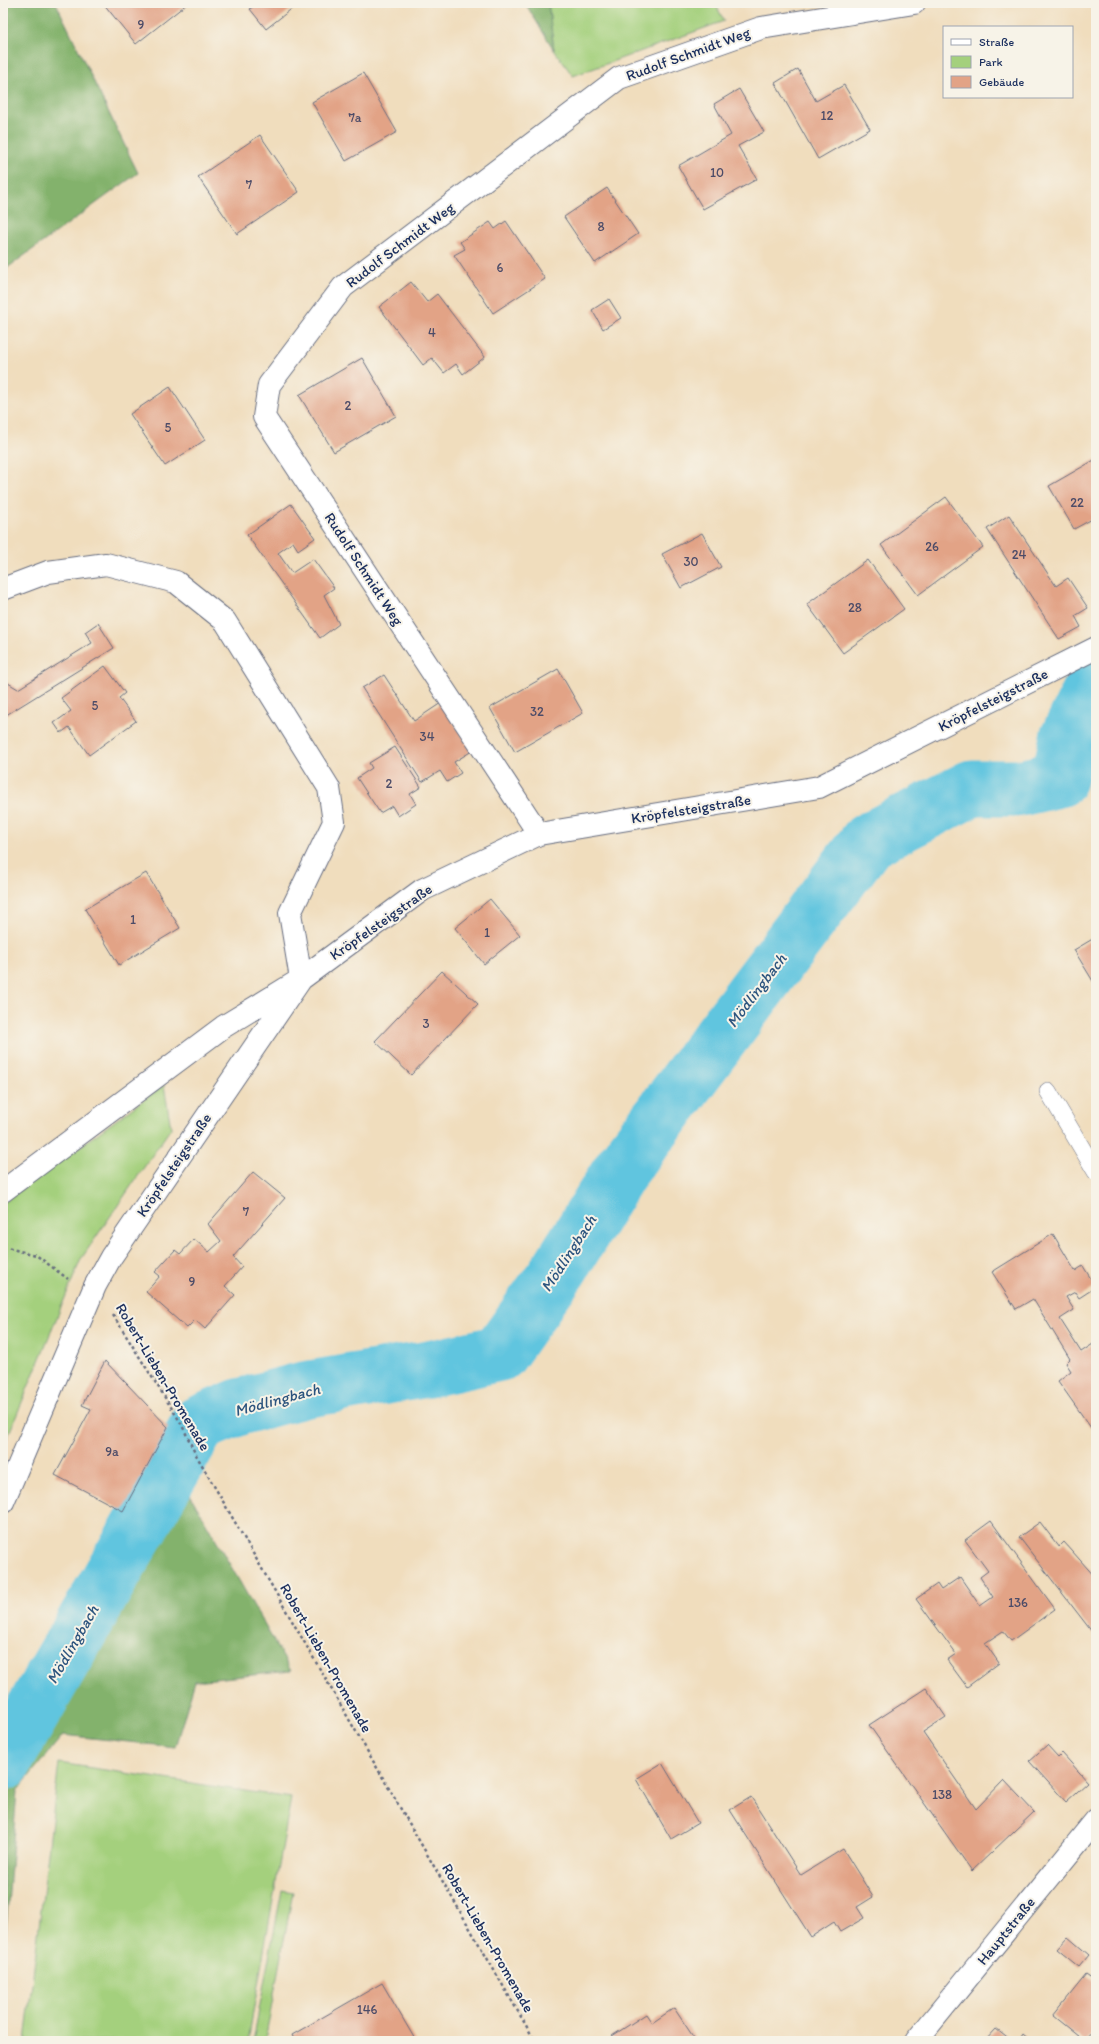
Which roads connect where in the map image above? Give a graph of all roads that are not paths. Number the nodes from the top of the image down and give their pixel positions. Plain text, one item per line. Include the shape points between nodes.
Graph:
1 (914, 3) edge
2 (843, 9) edge
3 (3, 589) edge
4 (1096, 648) edge
5 (539, 834) junction
6 (301, 979) junction
7 (1048, 1091) dead end
8 (1096, 1172) edge
9 (3, 1191) edge
10 (3, 1502) edge
11 (1096, 1820) edge
12 (916, 2041) edge

1 - 2 street, Rudolf Schmidt Weg
2 - 5 street, Rudolf Schmidt Weg via 761,28 620,78 343,287 269,385 264,417
3 - 6 street via 48,572 106,564 176,582 225,621 329,788 334,822 290,913
4 - 5 street, Kröpfelsteigstraße via 819,787
5 - 6 street, Kröpfelsteigstraße via 422,890
6 - 9 street via 223,1027
6 - 10 street, Kröpfelsteigstraße via 111,1257 96,1286
7 - 8 lane
11 - 12 street, Hauptstraße

